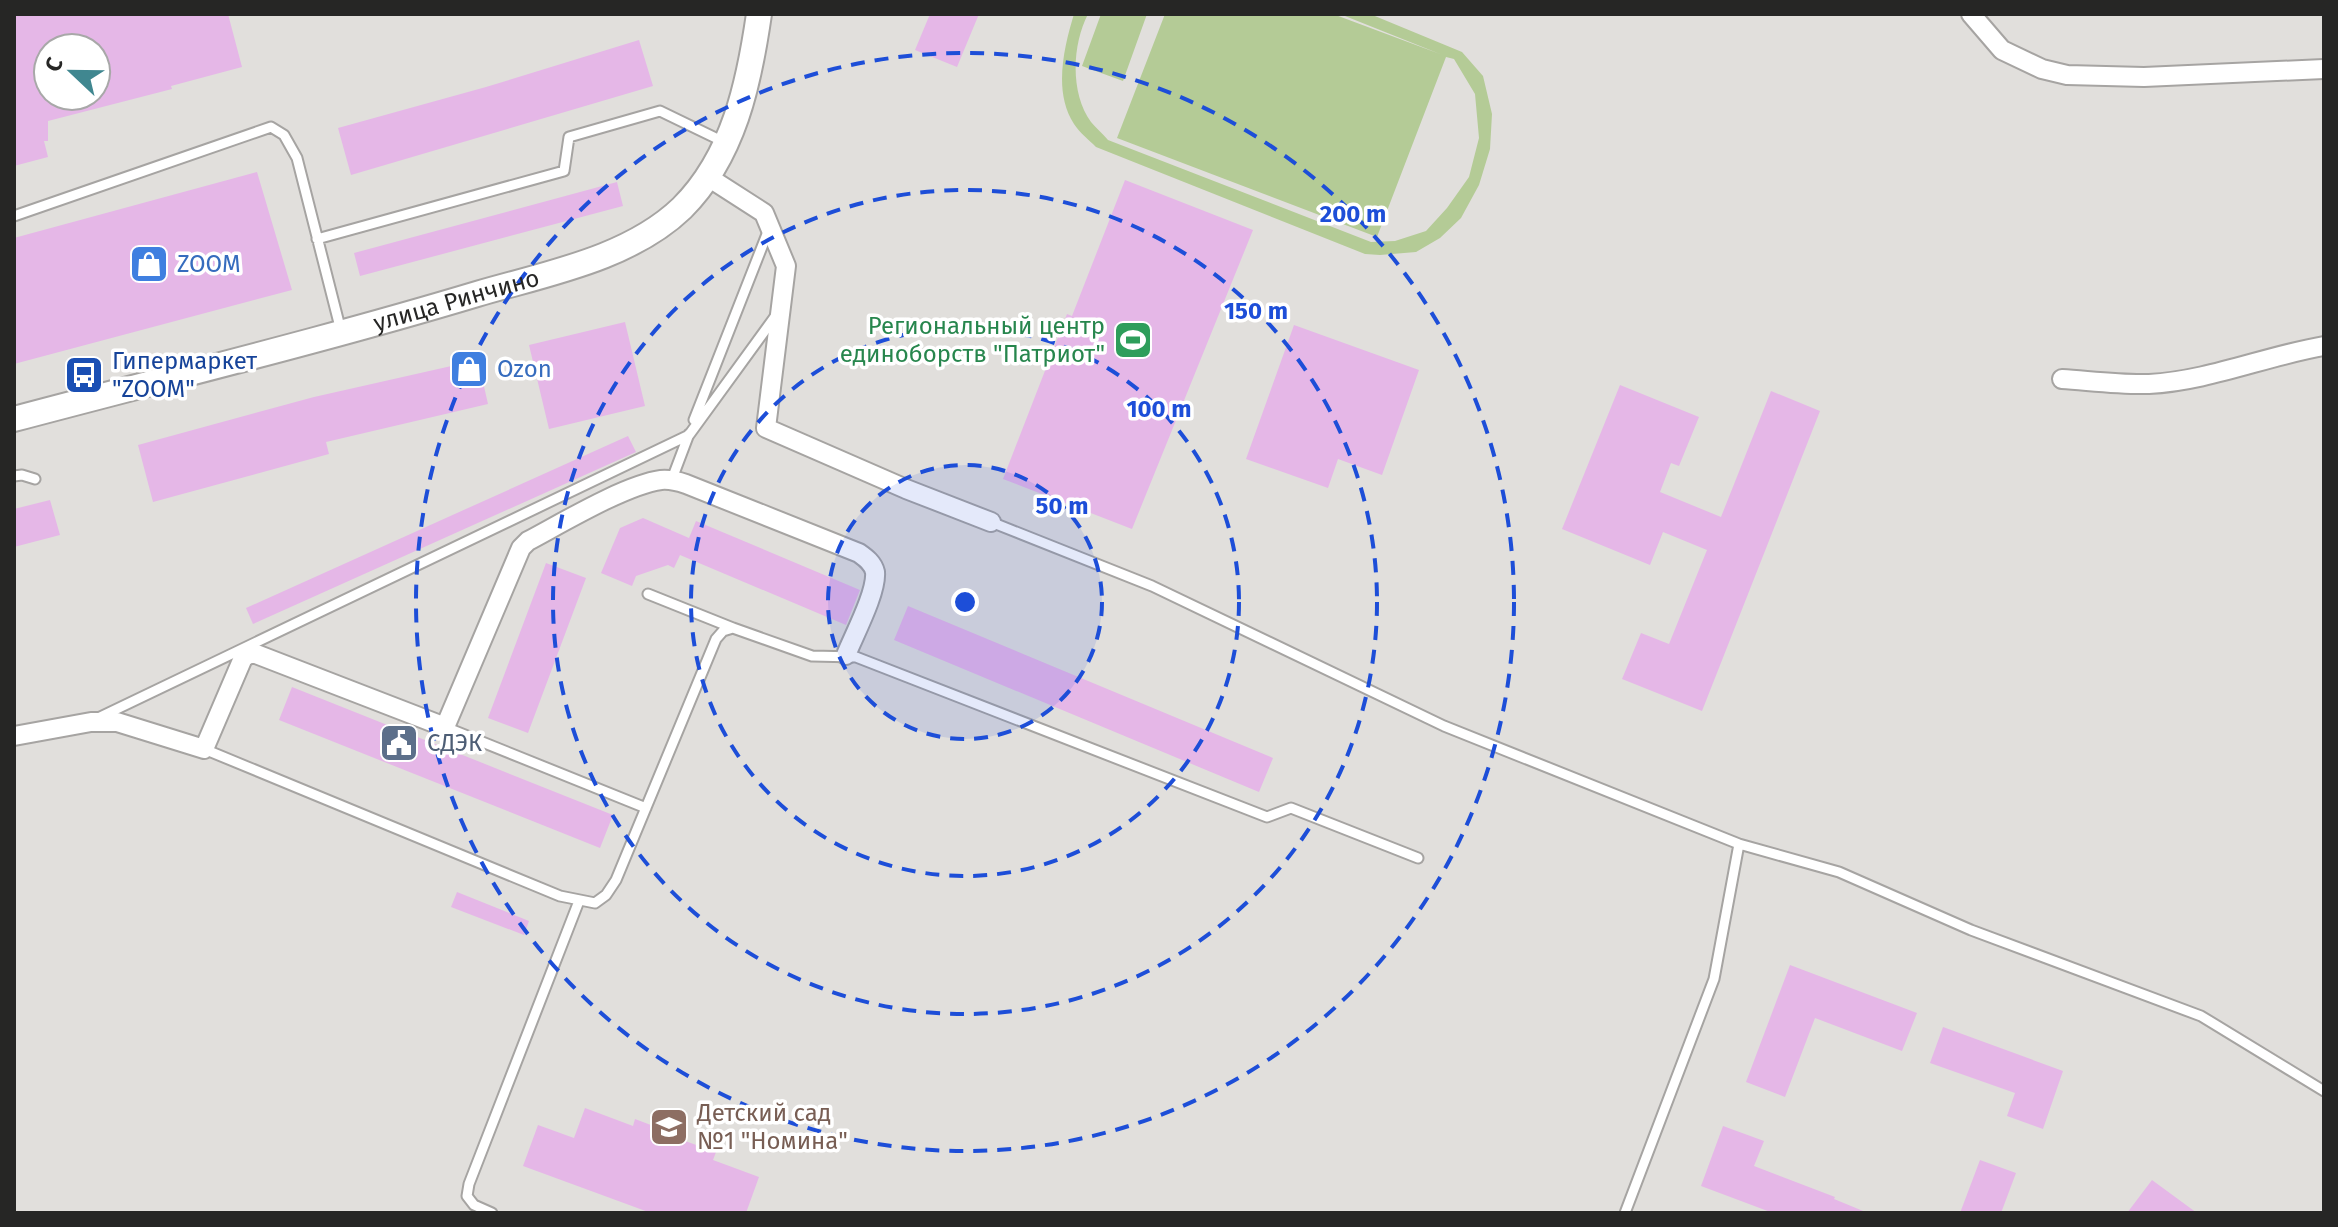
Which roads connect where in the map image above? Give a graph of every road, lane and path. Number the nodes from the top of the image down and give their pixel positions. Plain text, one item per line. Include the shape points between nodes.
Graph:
1 (759, 14) edge
2 (1970, 15) edge
3 (2324, 69) edge
4 (726, 143) junction
5 (708, 177) junction
6 (14, 216) edge
7 (770, 227) junction
8 (317, 239) junction
9 (783, 306) junction
10 (341, 332) junction
11 (2324, 346) edge
12 (2062, 379) dead end
13 (14, 419) edge
14 (689, 435) junction
15 (14, 476) edge
16 (35, 479) dead end
17 (672, 479) junction
18 (991, 522) joint
19 (648, 594) dead end
20 (733, 628) junction
21 (846, 655) junction
22 (91, 722) junction
23 (445, 727) junction
24 (14, 736) edge
25 (204, 749) junction
26 (646, 808) junction
27 (1739, 844) junction
28 (1418, 858) dead end
29 (579, 901) junction
30 (2324, 1091) edge
31 (492, 1213) edge
32 (1625, 1213) edge

1 - 4 street, улица Ринчино via 750,71
2 - 3 street via 2002,50 2067,75
4 - 5 street, улица Ринчино
4 - 8 lane via 660,111 569,137 564,171
5 - 7 street via 764,213
5 - 10 street, улица Ринчино via 681,208 642,239 582,263
6 - 8 lane via 271,127 284,135 297,158
7 - 9 street via 786,266
7 - 14 lane
8 - 10 lane
9 - 14 lane
9 - 18 street via 766,428
10 - 13 street, улица Ринчино
11 - 12 street via 2150,384
14 - 17 lane
14 - 22 lane
15 - 16 lane
17 - 21 street via 859,553 870,562 874,583
17 - 23 street via 631,489 521,548
18 - 27 lane via 1152,586 1444,726
19 - 20 lane
20 - 21 lane via 812,656
20 - 26 lane via 716,639
21 - 28 lane via 1267,817 1291,808
22 - 24 street
22 - 25 street via 117,722
23 - 25 street via 249,654
23 - 26 lane
25 - 29 lane
26 - 29 lane via 606,895 595,903
27 - 30 lane via 1839,872 1971,930 2201,1016
27 - 32 lane via 1714,979
29 - 31 lane via 469,1184 467,1196 474,1205

